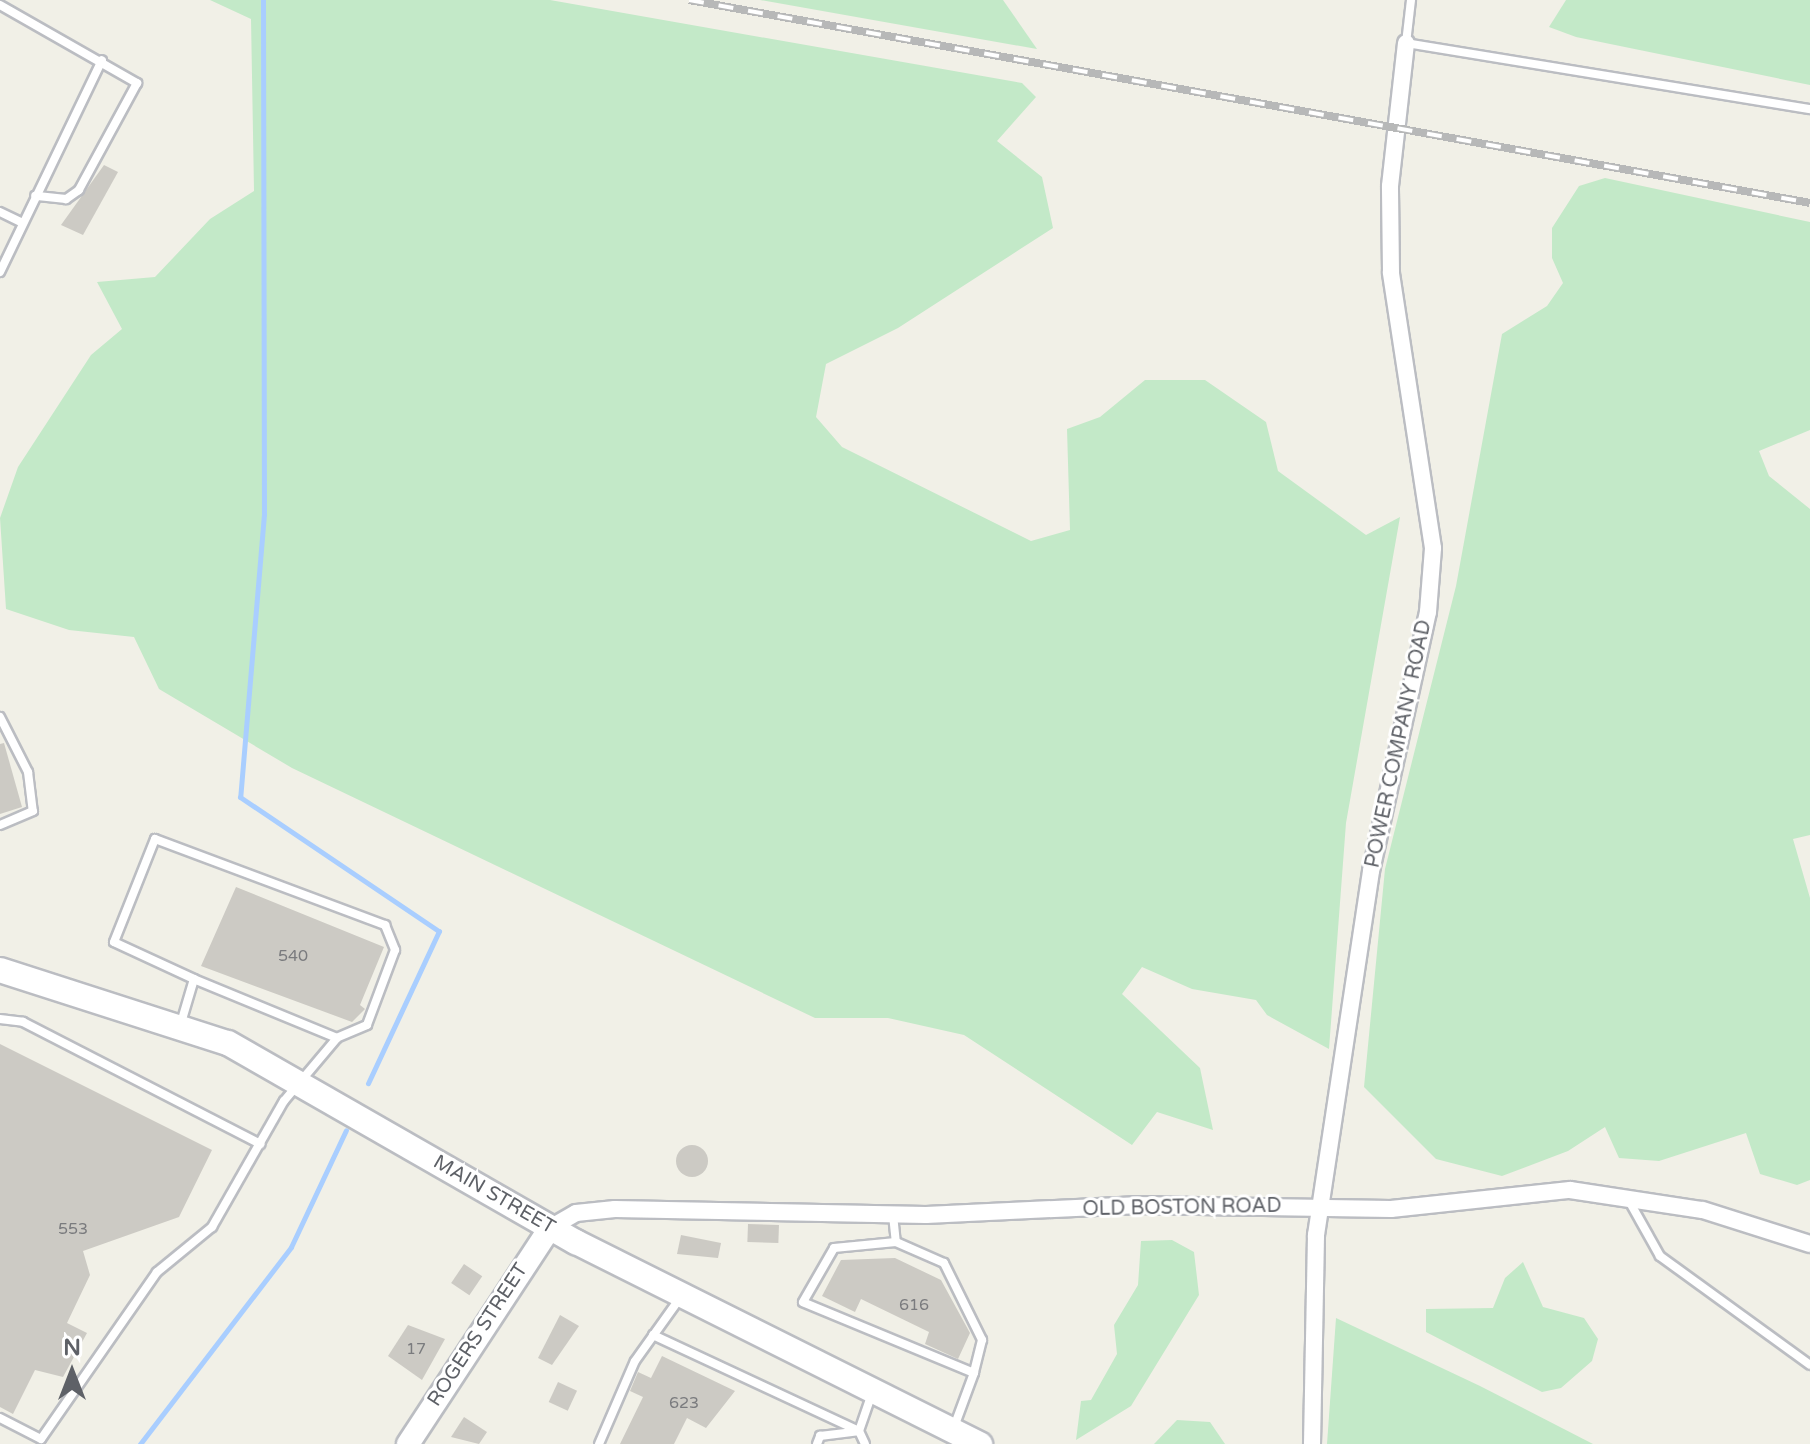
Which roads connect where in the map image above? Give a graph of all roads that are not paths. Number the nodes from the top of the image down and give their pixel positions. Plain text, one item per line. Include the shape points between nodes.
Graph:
1 (1411, 0) edge
2 (0, 5) edge
3 (1406, 43) junction
4 (102, 60) junction
5 (1810, 109) edge
6 (35, 196) junction
7 (0, 212) edge
8 (23, 223) junction
9 (0, 272) edge
10 (0, 717) edge
11 (0, 825) edge
12 (0, 970) edge
13 (194, 979) junction
14 (0, 1019) edge
15 (181, 1023) junction
16 (337, 1038) junction
17 (302, 1084) junction
18 (260, 1144) junction
19 (1625, 1195) junction
20 (1322, 1208) junction
21 (893, 1215) junction
22 (550, 1228) junction
23 (896, 1242) junction
24 (1810, 1244) edge
25 (680, 1297) junction
26 (653, 1335) junction
27 (1810, 1365) edge
28 (974, 1373) junction
29 (872, 1394) junction
30 (0, 1418) edge
31 (859, 1431) junction
32 (953, 1431) junction
33 (408, 1444) edge
34 (599, 1444) edge
35 (817, 1444) edge
36 (865, 1444) edge
37 (980, 1444) edge
38 (1312, 1444) edge

1 - 3 lane
2 - 4 lane
3 - 5 lane
3 - 20 street, POWER COMPANY ROAD via 1390,186 1391,272 1433,548 1428,612 1371,871
4 - 6 lane
4 - 6 lane via 137,83 79,190 66,199
6 - 8 lane
7 - 8 lane
8 - 9 lane
10 - 11 lane via 28,772 33,811
12 - 15 main road, MAIN STREET
13 - 15 lane
13 - 16 lane
13 - 16 lane via 114,942 155,839 385,925 395,950 367,1025
14 - 18 lane via 23,1022
15 - 17 main road, MAIN STREET
16 - 17 lane
17 - 18 lane
17 - 22 main road, MAIN STREET
18 - 30 lane via 212,1227 157,1272 41,1439
19 - 20 street, OLD BOSTON ROAD via 1570,1190 1391,1209
19 - 24 street, OLD BOSTON ROAD
19 - 27 lane via 1660,1256
20 - 21 street, OLD BOSTON ROAD via 1135,1205
20 - 38 street, POWER COMPANY ROAD via 1312,1283
21 - 22 street, OLD BOSTON ROAD via 615,1209 576,1213
21 - 23 lane
22 - 25 main road, MAIN STREET
22 - 33 street, ROGERS STREET
23 - 28 lane via 944,1263 982,1340
23 - 28 lane via 834,1248 803,1302
25 - 26 lane
25 - 29 main road, MAIN STREET
26 - 31 lane
26 - 34 lane
28 - 32 lane
29 - 31 lane
29 - 32 main road, MAIN STREET
31 - 35 lane via 820,1436
31 - 36 lane
32 - 37 main road, MAIN STREET

